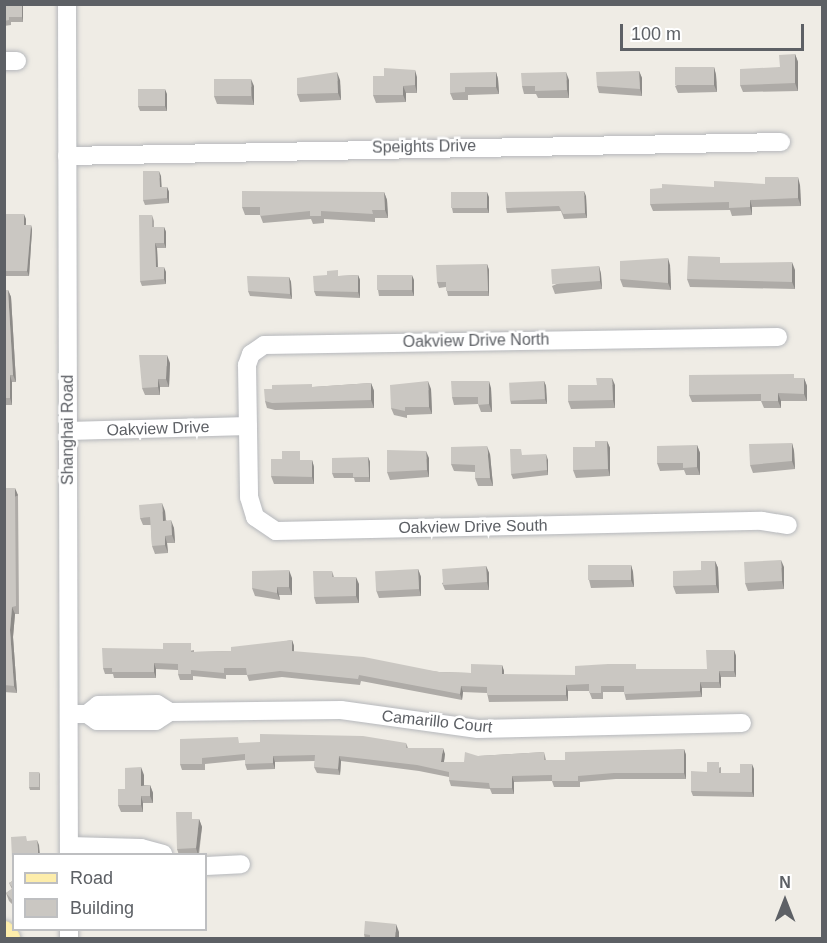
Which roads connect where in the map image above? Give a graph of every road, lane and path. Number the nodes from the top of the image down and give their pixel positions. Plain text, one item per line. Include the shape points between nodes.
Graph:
1 (67, 4) edge
2 (781, 142) dead end
3 (67, 156) junction
4 (778, 337) dead end
5 (248, 426) junction
6 (68, 431) junction
7 (788, 525) dead end
8 (69, 714) junction
9 (742, 723) dead end
10 (69, 850) edge
11 (157, 853) edge
12 (241, 864) dead end
13 (207, 866) edge
14 (4, 932) edge
15 (9, 939) edge

1 - 3 street, Shanghai Road
2 - 3 street, Speights Drive
3 - 6 street, Shanghai Road
4 - 5 street, Oakview Drive North via 264,345 250,354 247,365
5 - 6 street, Oakview Drive
5 - 7 street, Oakview Drive South via 250,507 261,524 276,531 762,520
6 - 8 street, Shanghai Road
8 - 9 street, Camarillo Court via 87,714 97,722 156,722 170,712 325,709 490,729
8 - 10 street, Shanghai Road
10 - 11 street via 141,848
12 - 13 street
14 - 15 main road

